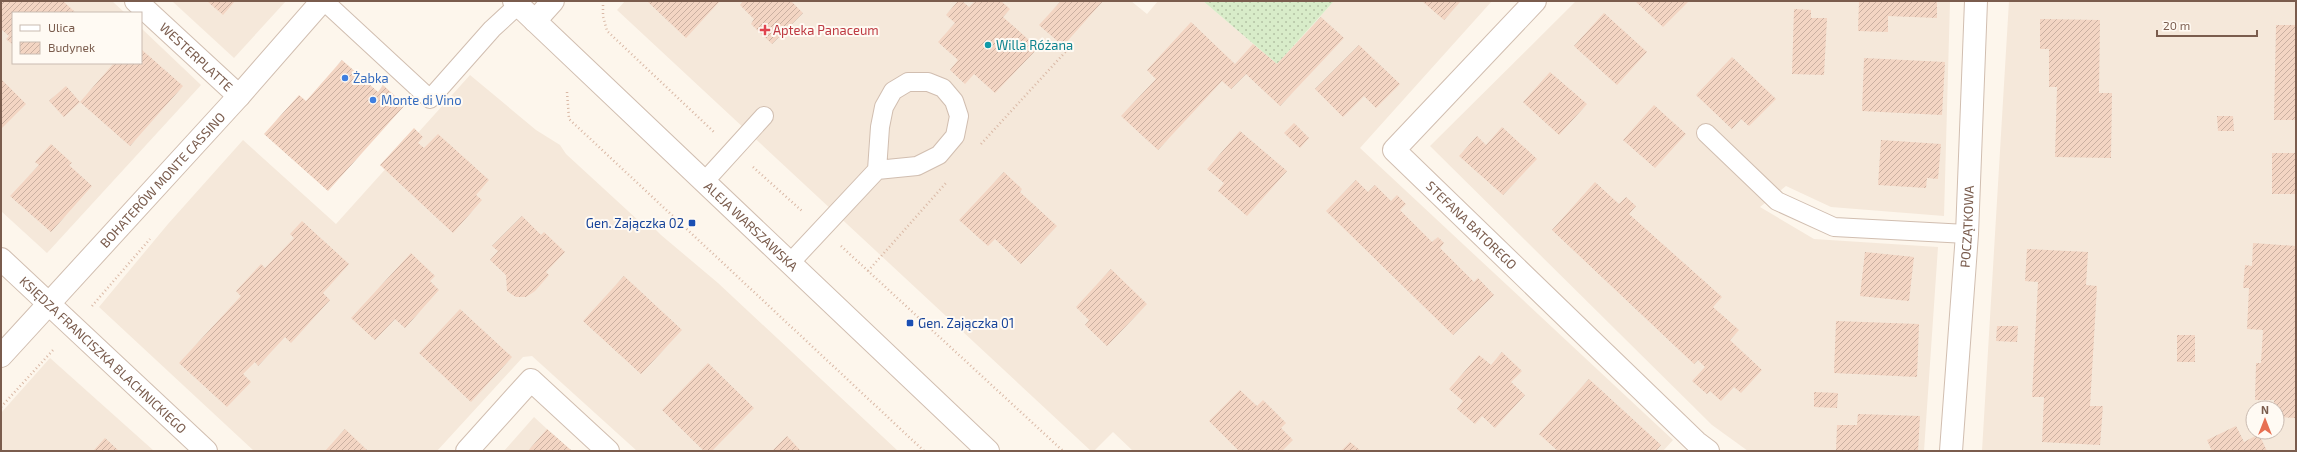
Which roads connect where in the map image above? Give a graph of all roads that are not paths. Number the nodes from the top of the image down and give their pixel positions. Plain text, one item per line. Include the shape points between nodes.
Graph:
1 (136, 1) edge
2 (323, 1) edge
3 (553, 1) edge
4 (1535, 1) edge
5 (1976, 1) edge
6 (516, 3) edge
7 (535, 21) junction
8 (239, 96) junction
9 (764, 116) dead end
10 (1706, 133) dead end
11 (877, 170) junction
12 (704, 182) junction
13 (1967, 234) junction
14 (1, 259) edge
15 (789, 264) junction
16 (49, 303) junction
17 (1, 356) edge
18 (1697, 448) edge
19 (206, 451) edge
20 (467, 451) edge
21 (608, 451) edge
22 (988, 451) edge
23 (1952, 451) edge

1 - 8 street, WESTERPLATTE
2 - 6 lane via 430,99
2 - 8 street, BOHATERÓW MONTE CASSINO
3 - 7 street
4 - 18 street, STEFANA BATOREGO via 1394,150
5 - 13 street, POCZĄTKOWA
6 - 7 street, ALEJA WARSZAWSKA
7 - 12 street, ALEJA WARSZAWSKA
8 - 16 street, BOHATERÓW MONTE CASSINO
9 - 12 lane
10 - 13 lane via 1777,201 1834,227
11 - 11 lane via 917,166 939,155 955,136 959,116 954,101 943,88 928,82 908,82 893,91 884,107
11 - 15 lane
12 - 15 street, ALEJA WARSZAWSKA
13 - 23 street, POCZĄTKOWA
14 - 16 street, KSIĘDZA FRANCISZKA BLACHNICKIEGO
15 - 22 street, ALEJA WARSZAWSKA
16 - 17 street, BOHATERÓW MONTE CASSINO
16 - 19 street, KSIĘDZA FRANCISZKA BLACHNICKIEGO
20 - 21 street via 531,380

